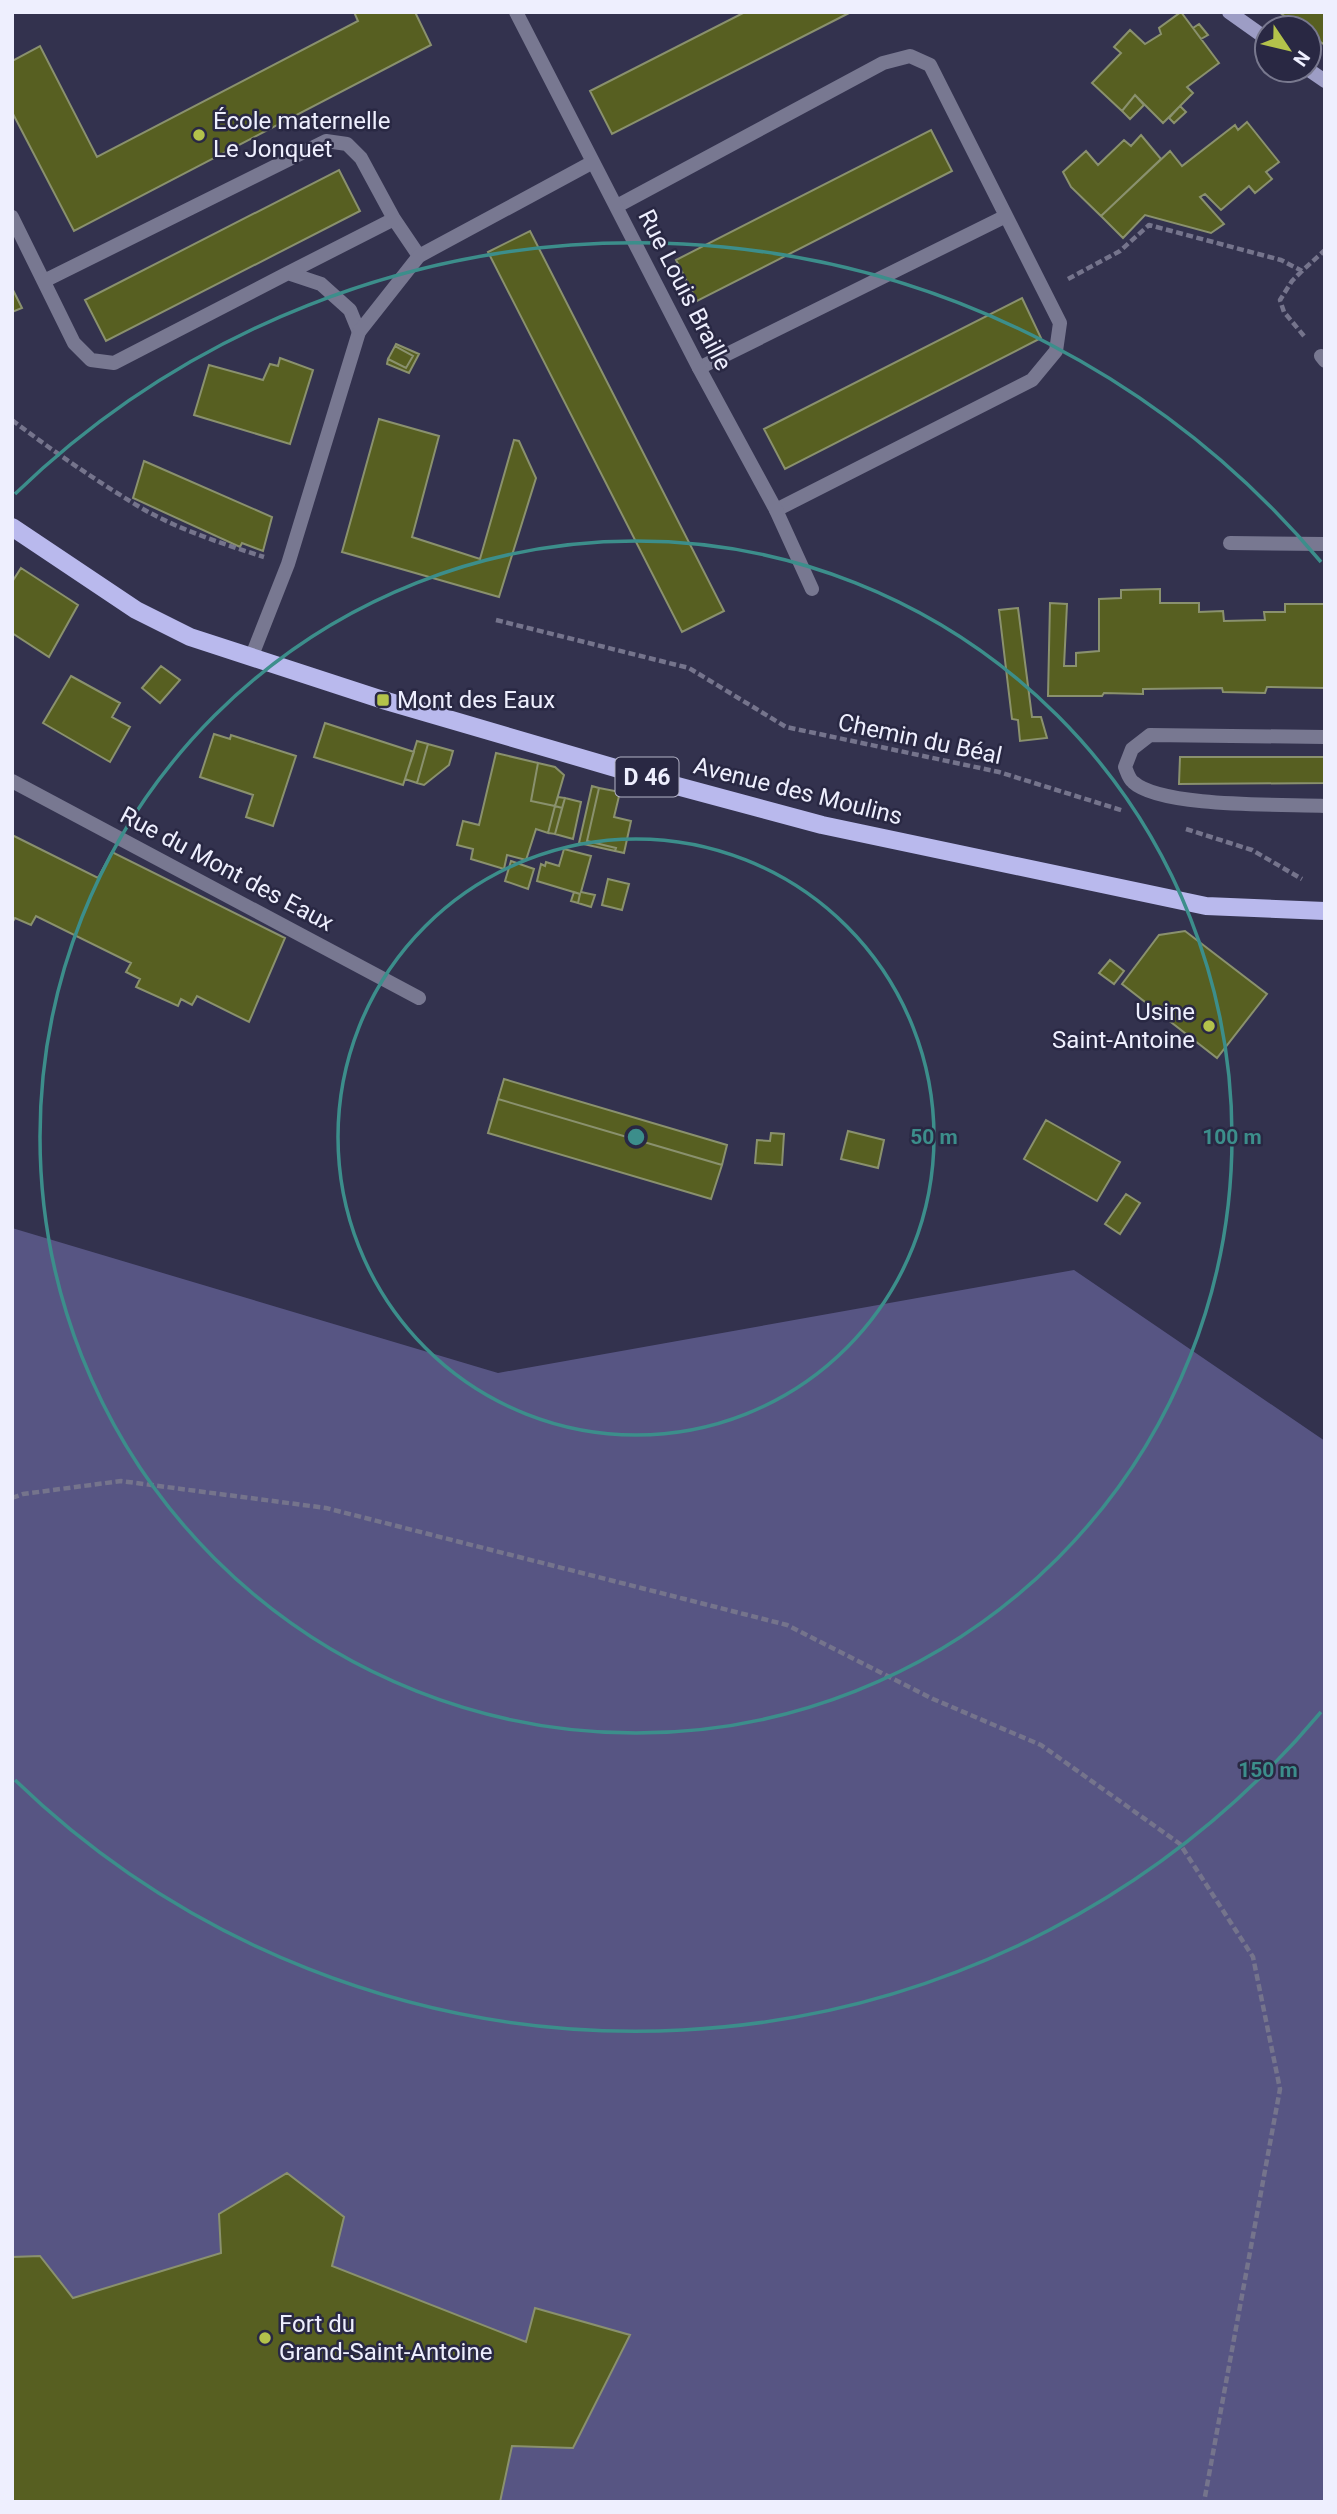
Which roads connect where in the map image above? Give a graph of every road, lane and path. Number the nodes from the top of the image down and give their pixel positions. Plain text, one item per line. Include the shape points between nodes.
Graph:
1 (516, 12) edge
2 (1229, 12) edge
3 (1253, 29) edge
4 (593, 162) junction
5 (617, 206) junction
6 (1006, 216) junction
7 (12, 217) edge
8 (394, 219) junction
9 (1325, 250) edge
10 (419, 256) junction
11 (1302, 271) junction
12 (288, 273) junction
13 (44, 281) junction
14 (1045, 291) junction
15 (359, 332) junction
16 (1323, 359) edge
17 (699, 368) junction
18 (12, 420) edge
19 (776, 510) junction
20 (12, 527) edge
21 (1230, 542) dead end
22 (1325, 544) edge
23 (288, 565) junction
24 (812, 589) dead end
25 (496, 620) dead end
26 (251, 658) junction
27 (1325, 737) edge
28 (12, 781) edge
29 (1325, 806) edge
30 (1132, 813) dead end
31 (1185, 829) dead end
32 (1322, 911) edge
33 (419, 998) dead end
34 (12, 1498) edge
35 (1204, 2502) edge

1 - 4 street, Rue Louis Braille
2 - 3 main road
4 - 5 street, Rue Louis Braille
4 - 10 street
5 - 6 street via 883,63 910,56 930,65
5 - 17 street, Rue Louis Braille
6 - 14 street
6 - 17 street
7 - 13 street
8 - 10 street
8 - 12 street
8 - 13 street via 361,158 347,144 326,141
9 - 11 path
10 - 15 street
11 - 14 path via 1281,260 1149,225 1120,251
11 - 16 path via 1280,300 1284,312
12 - 13 street via 114,363 91,360 74,343
12 - 15 street via 321,284 350,310
14 - 19 street via 1060,323 1056,351 1032,380
15 - 23 street
17 - 19 street, Rue Louis Braille
18 - 23 path via 145,510 218,543
19 - 24 street, Rue Louis Braille
20 - 26 main road, Avenue des Moulins / D 46 via 135,610 190,637
21 - 22 street
23 - 26 street
25 - 30 path, Chemin du Béal via 689,667 786,727 999,772
26 - 32 main road, Avenue des Moulins / D 46 via 822,825 1206,906
27 - 29 street via 1150,735 1132,749 1125,767 1132,781 1156,794 1190,800
28 - 33 street, Rue du Mont des Eaux
31 - 32 path via 1252,850 1315,887
34 - 35 path via 121,1481 326,1508 787,1625 933,1699 1041,1745 1180,1844 1253,1957 1280,2089

